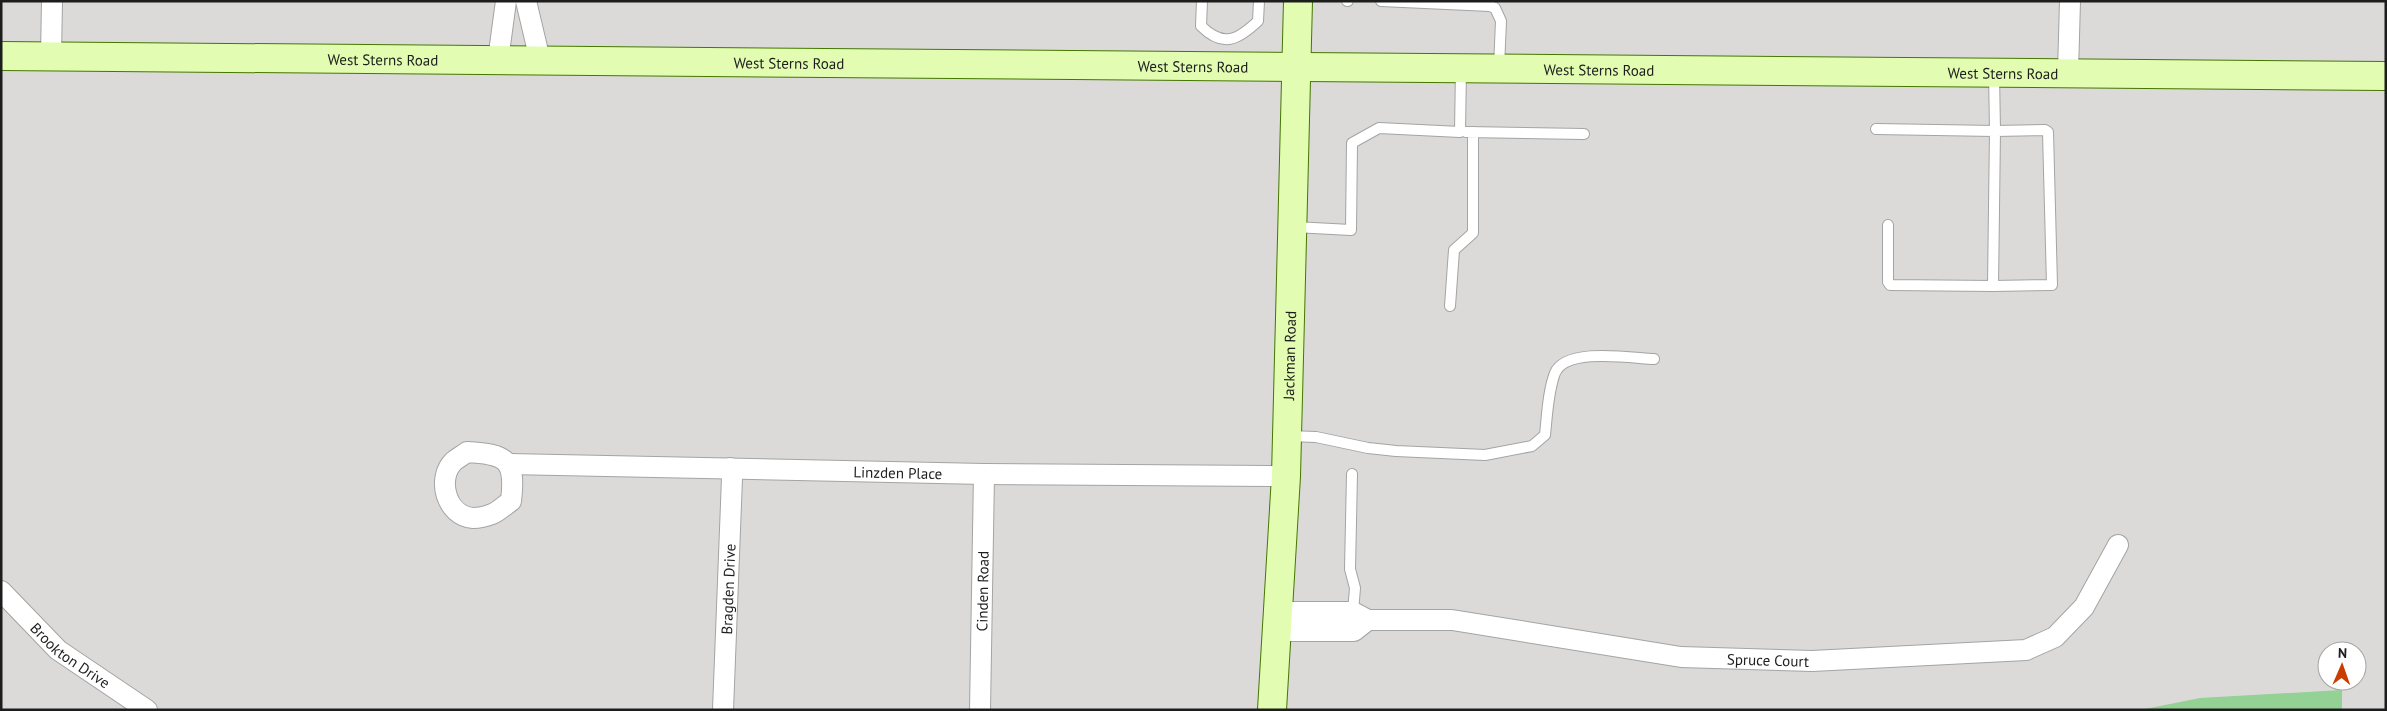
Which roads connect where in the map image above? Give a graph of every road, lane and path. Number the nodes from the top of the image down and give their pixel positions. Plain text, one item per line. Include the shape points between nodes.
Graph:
1 (52, 1) edge
2 (506, 1) edge
3 (526, 1) edge
4 (1202, 1) edge
5 (1259, 1) edge
6 (1298, 1) edge
7 (1381, 1) edge
8 (2070, 1) edge
9 (51, 55) junction
10 (1, 56) edge
11 (498, 60) junction
12 (540, 60) junction
13 (1297, 67) junction
14 (1461, 68) junction
15 (1499, 68) junction
16 (1994, 72) junction
17 (2068, 72) junction
18 (2386, 76) edge
19 (1876, 129) dead end
20 (1995, 131) junction
21 (1460, 132) junction
22 (1473, 132) junction
23 (1584, 134) dead end
24 (1888, 225) dead end
25 (1293, 227) junction
26 (1993, 286) junction
27 (1450, 306) dead end
28 (1654, 359) dead end
29 (1287, 436) junction
30 (509, 464) dead end
31 (730, 468) junction
32 (984, 474) junction
33 (1352, 474) dead end
34 (1286, 476) junction
35 (2118, 544) dead end
36 (1, 591) edge
37 (1360, 616) junction
38 (1276, 622) junction
39 (137, 707) edge
40 (723, 710) edge
41 (980, 710) edge
42 (1272, 710) edge

1 - 9 street
2 - 11 street
3 - 12 street
4 - 5 lane via 1202,26 1212,37 1228,39 1243,35 1258,21
6 - 13 main road, Jackman Road
7 - 15 lane via 1495,8 1500,21
8 - 17 street
9 - 10 main road, West Sterns Road
9 - 11 main road, West Sterns Road
11 - 12 main road, West Sterns Road
12 - 13 main road, West Sterns Road
13 - 14 main road, West Sterns Road
13 - 25 main road, Jackman Road
14 - 15 main road, West Sterns Road
14 - 21 lane
15 - 16 main road, West Sterns Road
16 - 17 main road, West Sterns Road
16 - 20 lane
17 - 18 main road, West Sterns Road
19 - 20 lane
20 - 26 lane
20 - 26 lane via 2048,132 2052,285
21 - 22 lane
21 - 25 lane via 1379,128 1352,143 1351,230
22 - 23 lane
22 - 27 lane via 1473,233 1454,250
24 - 26 lane via 1890,285
25 - 29 main road, Jackman Road
28 - 29 lane via 1592,356 1568,360 1556,372 1545,435 1532,446 1485,455 1396,451 1316,437
29 - 34 main road, Jackman Road
30 - 31 street, Linzden Place
31 - 32 street, Linzden Place
31 - 40 street, Bragden Drive
32 - 34 street, Linzden Place
32 - 41 street, Cinden Road
33 - 37 lane via 1350,568
34 - 38 main road, Jackman Road
35 - 37 street, Spruce Court via 2084,607 2055,637 2026,650 1812,661 1681,658 1452,620
36 - 39 street, Brookton Drive via 58,650
37 - 38 street, Spruce Court via 1354,631
38 - 42 main road, Jackman Road

